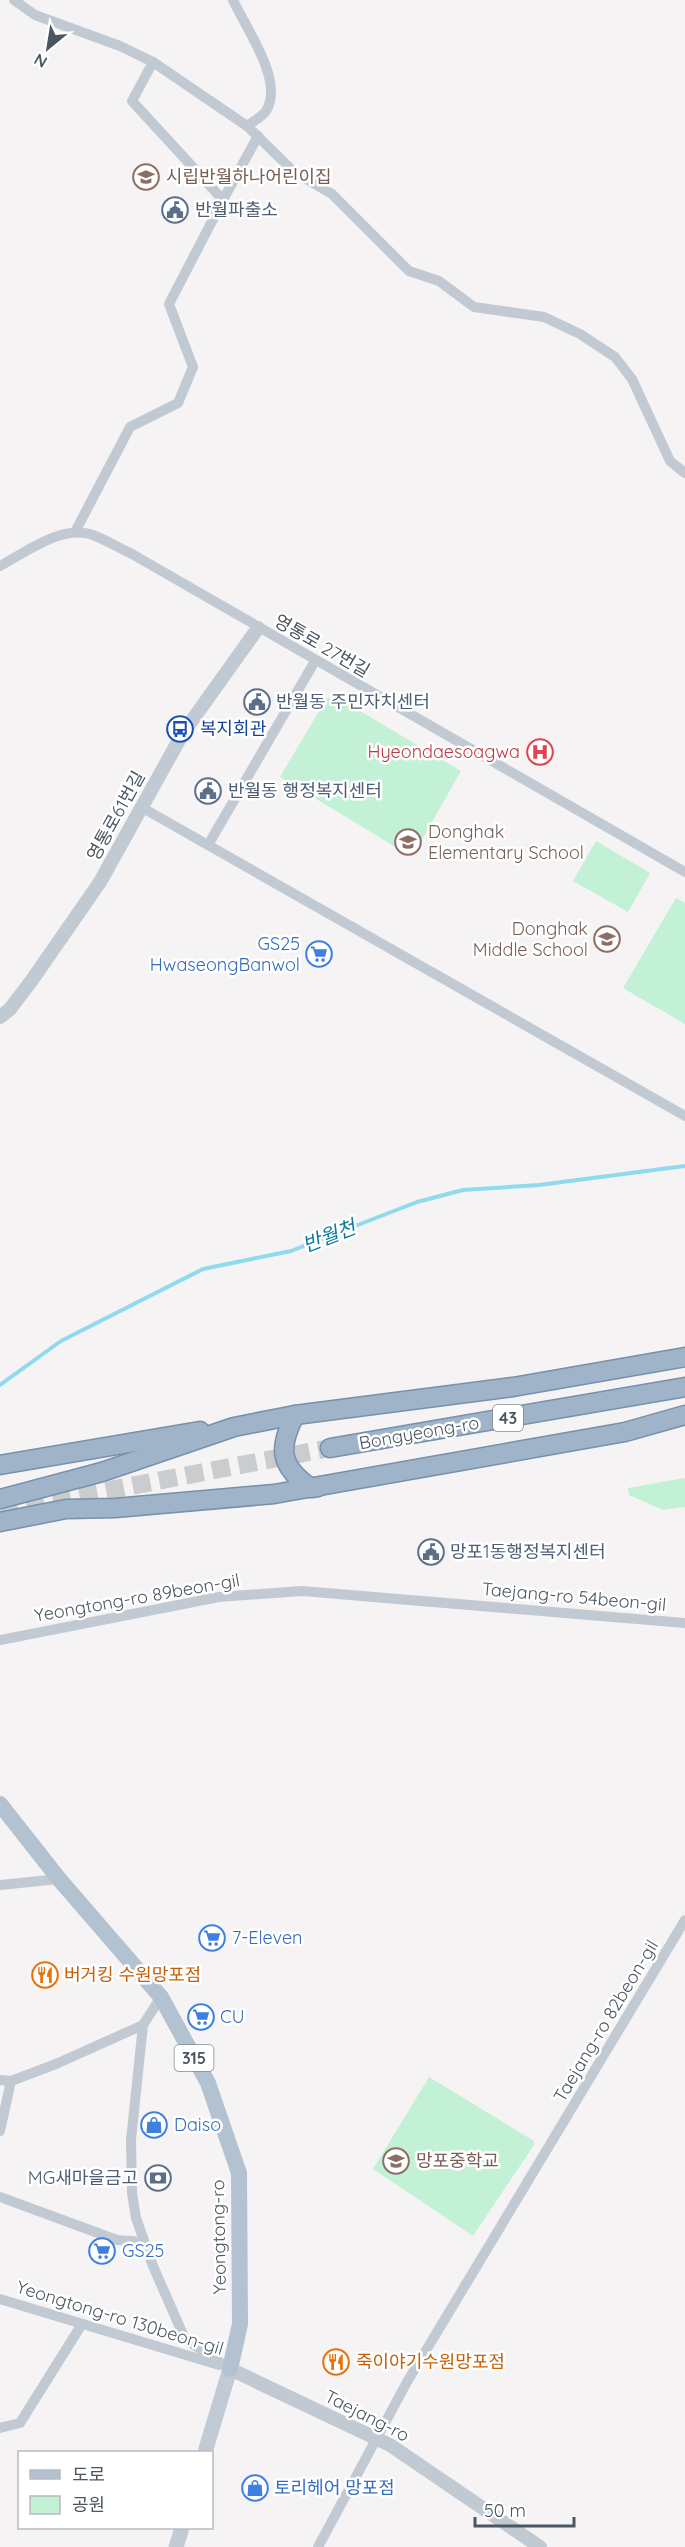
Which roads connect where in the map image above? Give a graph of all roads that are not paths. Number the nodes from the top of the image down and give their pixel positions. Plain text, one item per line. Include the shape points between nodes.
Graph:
1 (14, 0) edge
2 (233, 0) edge
3 (153, 62) junction
4 (247, 126) junction
5 (258, 136) junction
6 (223, 200) junction
7 (685, 473) edge
8 (75, 532) junction
9 (0, 566) edge
10 (258, 628) junction
11 (315, 661) junction
12 (141, 807) junction
13 (208, 845) junction
14 (685, 872) edge
15 (1, 1014) edge
16 (685, 1116) edge
17 (685, 1357) edge
18 (685, 1387) edge
19 (295, 1415) junction
20 (685, 1415) edge
21 (234, 1427) junction
22 (330, 1448) tunnel mouth
23 (0, 1465) edge
24 (334, 1485) junction
25 (0, 1499) edge
26 (0, 1522) edge
27 (460, 1604) joint
28 (685, 1623) edge
29 (0, 1640) edge
30 (0, 1804) edge
31 (59, 1879) junction
32 (0, 1885) edge
33 (685, 1920) edge
34 (161, 1997) junction
35 (144, 2025) junction
36 (5, 2081) edge
37 (0, 2131) edge
38 (0, 2197) edge
39 (144, 2242) junction
40 (0, 2299) edge
41 (82, 2324) junction
42 (230, 2369) junction
43 (0, 2428) edge
44 (377, 2439) junction
45 (205, 2451) edge
46 (318, 2547) edge
47 (540, 2547) edge

1 - 3 street via 35,15
2 - 4 street via 267,64 270,95 266,111
3 - 4 street
3 - 6 street via 132,101
4 - 5 street
5 - 6 street
5 - 7 street via 294,171 332,194 409,271 439,281 474,307 544,317 615,357 632,379 670,461
6 - 8 street via 169,304 193,367 178,403 130,427
8 - 9 street via 53,538
8 - 10 street, 영통로 27번길 via 92,535 132,554
10 - 11 street, 영통로 27번길
10 - 12 street, 영통로61번길 via 183,733
11 - 13 street
11 - 14 street, 영통로 27번길
12 - 13 street
12 - 15 street, 영통로61번길 via 100,882 32,981
13 - 16 street
17 - 19 highway via 513,1387
18 - 22 highway, Bongyeong-ro / 43
19 - 21 highway
19 - 24 highway via 283,1448 291,1473 311,1488
20 - 24 highway via 626,1432
21 - 23 highway via 161,1435
21 - 25 highway via 102,1472
24 - 26 highway via 274,1494 66,1509
27 - 28 street, Taejang-ro 54beon-gil
27 - 29 street, Yeongtong-ro 89beon-gil via 302,1591 219,1597
30 - 31 main road, Yeongtong-ro / 315
31 - 32 street
31 - 34 main road, Yeongtong-ro / 315
33 - 44 street, Taejang-ro 82beon-gil via 407,2382
34 - 35 street
34 - 42 main road, Yeongtong-ro / 315 via 208,2083 238,2173 240,2324
35 - 36 street via 56,2064
35 - 39 street via 130,2167
36 - 37 street
38 - 39 street via 117,2240
39 - 42 street via 185,2339
40 - 41 street, Yeongtong-ro 130beon-gil
41 - 42 street, Yeongtong-ro 130beon-gil
41 - 43 street via 20,2423
42 - 44 street, Taejang-ro
42 - 45 main road, Yeongtong-ro / 315
44 - 46 street, Taejang-ro 82beon-gil
44 - 47 street, Taejang-ro

